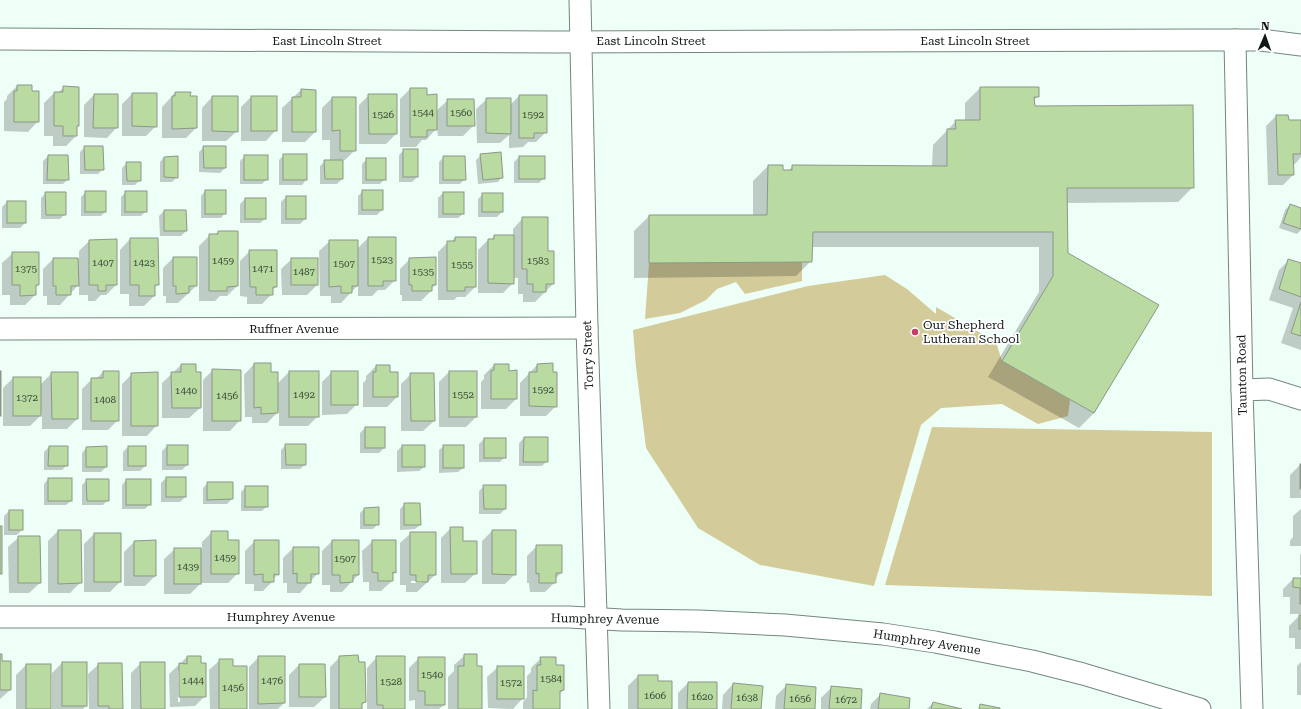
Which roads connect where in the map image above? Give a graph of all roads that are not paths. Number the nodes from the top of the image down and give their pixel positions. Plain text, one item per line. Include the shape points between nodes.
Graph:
1 (580, 0) edge
2 (0, 39) edge
3 (1235, 40) junction
4 (581, 41) junction
5 (1301, 45) edge
6 (587, 328) junction
7 (0, 329) edge
8 (1242, 390) junction
9 (1301, 399) edge
10 (0, 617) edge
11 (597, 619) junction
12 (599, 709) edge
13 (1200, 709) edge
14 (1252, 709) edge

1 - 4 street, Torry Street
2 - 4 street, East Lincoln Street
3 - 4 street, East Lincoln Street
3 - 5 street, East Lincoln Street
3 - 8 street, Taunton Road
4 - 6 street, Torry Street
6 - 7 street, Ruffner Avenue
6 - 11 street, Torry Street
8 - 9 street via 1269,389
8 - 14 street, Taunton Road
10 - 11 street, Humphrey Avenue
11 - 12 street, Torry Street
11 - 13 street, Humphrey Avenue via 785,625 883,634 1054,666

